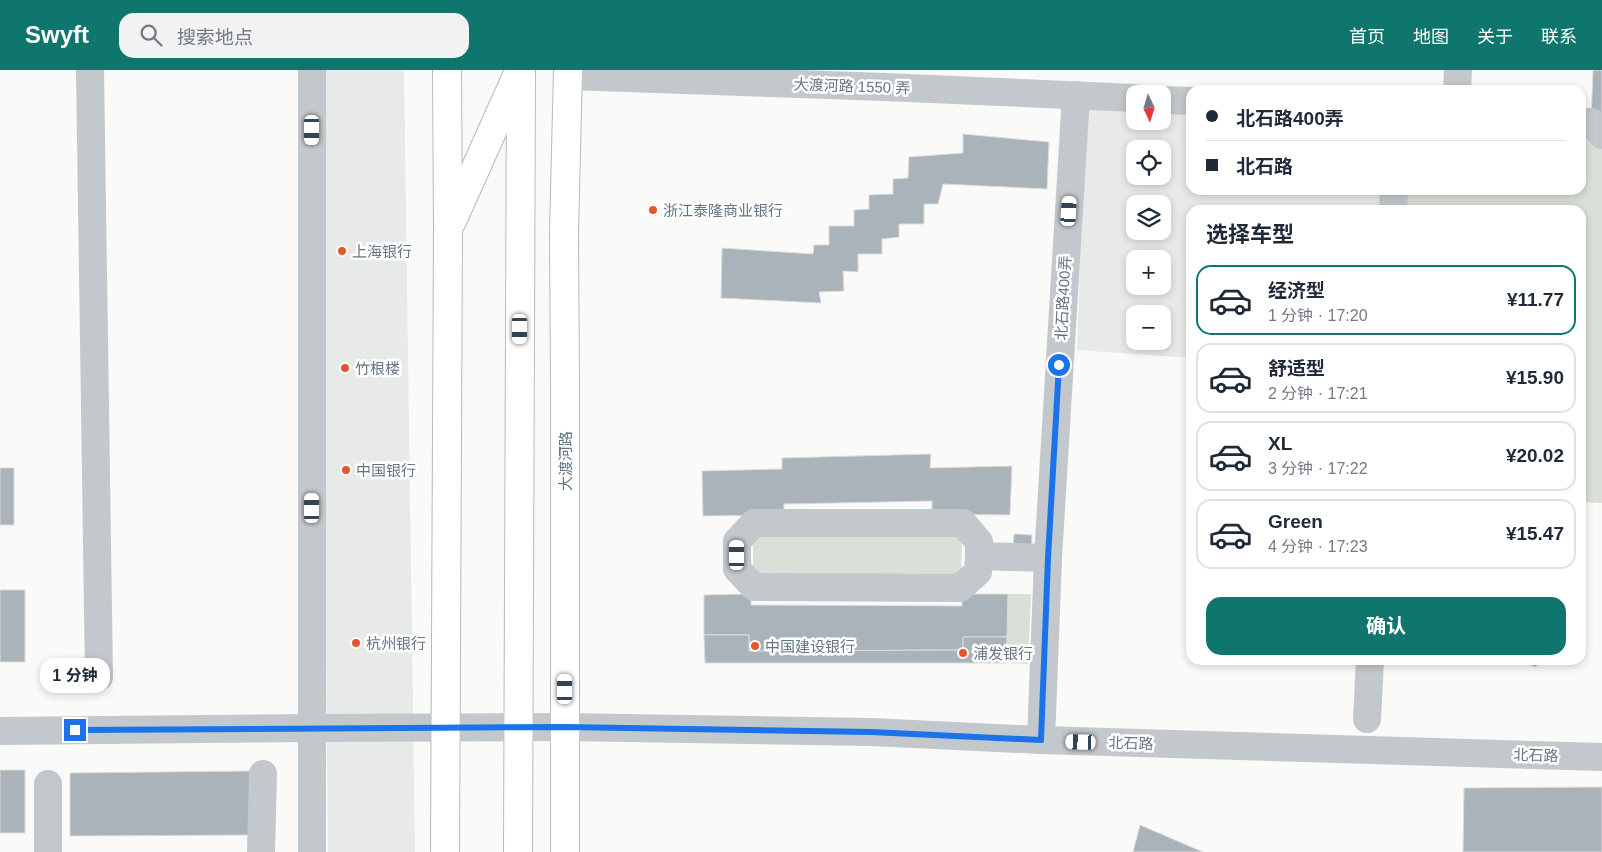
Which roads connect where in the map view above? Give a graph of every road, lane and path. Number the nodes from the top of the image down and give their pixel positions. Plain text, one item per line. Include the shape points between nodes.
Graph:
1 (90, 70) edge
2 (312, 70) edge
3 (447, 70) edge
4 (520, 70) edge
5 (1458, 70) edge
6 (568, 73) edge
7 (1457, 85) edge
8 (1076, 95) junction
9 (1126, 98) edge
10 (1171, 100) edge
11 (1186, 101) edge
12 (1586, 122) edge
13 (1602, 135) edge
14 (448, 229) junction
15 (979, 556) junction
16 (1048, 558) junction
17 (1370, 665) edge
18 (99, 677) dead end
19 (1366, 719) dead end
20 (565, 727) junction
21 (312, 728) junction
22 (444, 728) junction
23 (518, 728) junction
24 (0, 731) edge
25 (1041, 740) junction
26 (1602, 757) edge
27 (263, 774) dead end
28 (48, 784) dead end
29 (48, 852) edge
30 (260, 852) edge
31 (312, 852) edge
32 (445, 852) edge
33 (518, 852) edge
34 (565, 852) edge

1 - 18 street
2 - 21 street
3 - 14 main road
4 - 14 main road
4 - 23 main road
5 - 7 street
6 - 8 street, 大渡河路 1550 弄
6 - 20 main road, 大渡河路 via 564,233
8 - 9 street, 大渡河路 1550 弄
8 - 16 street, 北石路400弄
10 - 11 street
12 - 13 street via 1590,122
14 - 22 main road
15 - 15 street via 979,542 963,523 754,523 737,541 737,569 754,587 960,588 978,572
15 - 16 street
16 - 25 street, 北石路400弄
17 - 19 street
20 - 23 street, 北石路
20 - 25 street, 北石路 via 871,732
20 - 34 main road, 大渡河路
21 - 22 street, 北石路
21 - 24 street, 北石路
21 - 31 street
22 - 23 street, 北石路
22 - 32 main road
23 - 33 main road
25 - 26 street, 北石路
27 - 30 street
28 - 29 street

